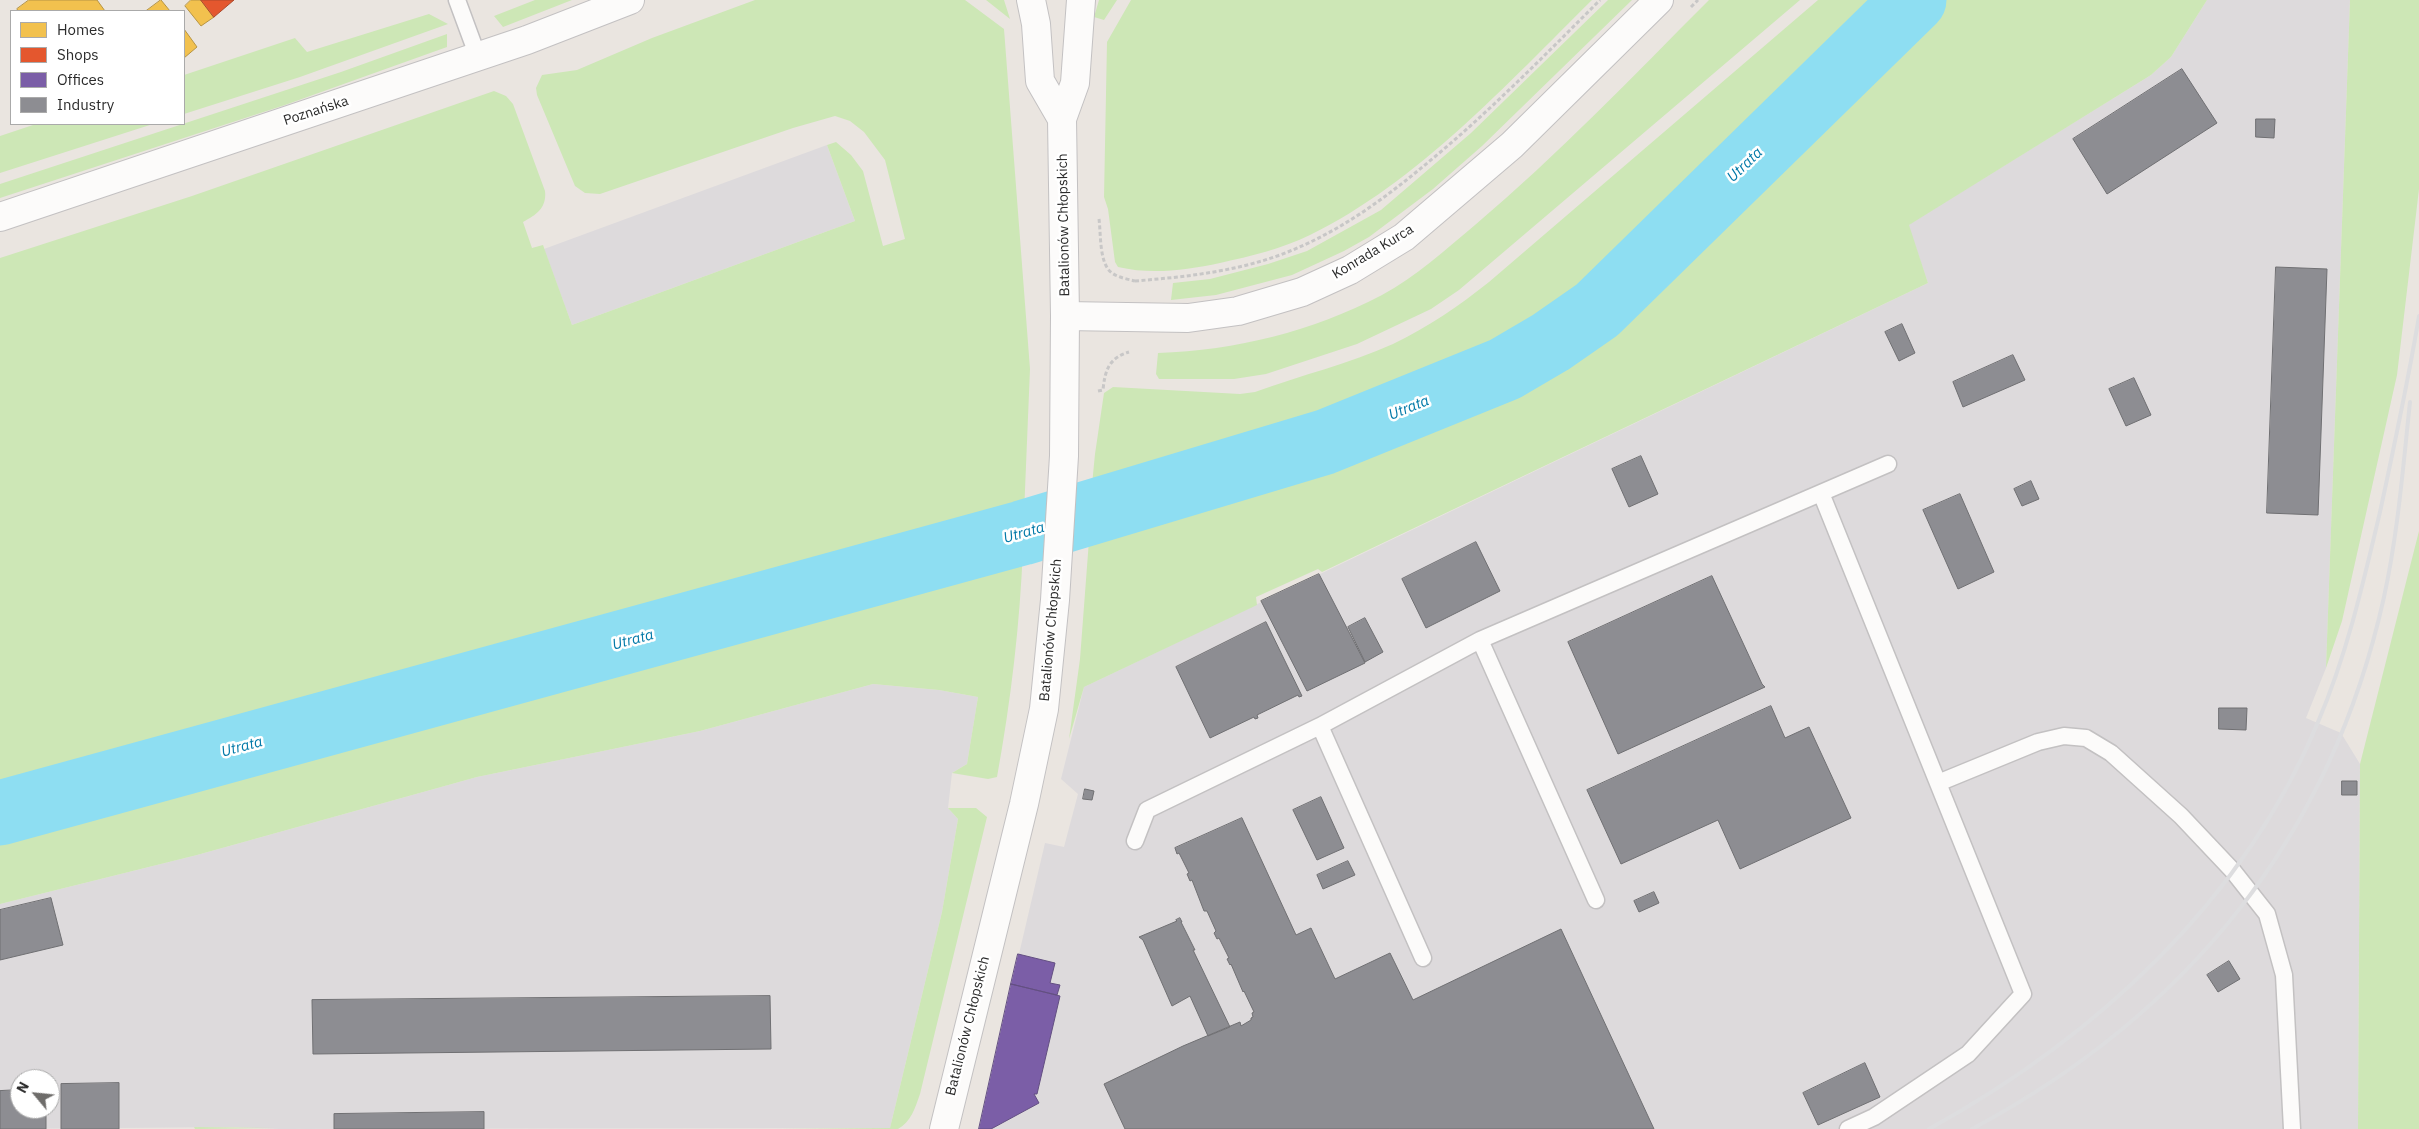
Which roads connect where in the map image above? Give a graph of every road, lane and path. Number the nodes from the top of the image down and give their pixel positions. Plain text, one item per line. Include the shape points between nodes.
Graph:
1 (457, 0) edge
2 (630, 0) edge
3 (1031, 0) edge
4 (1081, 0) edge
5 (1600, 0) edge
6 (1659, 0) edge
7 (478, 57) junction
8 (1062, 119) junction
9 (1098, 216) dead end
10 (0, 217) edge
11 (1135, 281) junction
12 (1142, 287) dead end
13 (1065, 316) junction
14 (1136, 351) dead end
15 (1090, 392) dead end
16 (1888, 464) dead end
17 (1821, 493) junction
18 (1480, 640) junction
19 (1320, 726) junction
20 (1938, 783) junction
21 (1134, 841) dead end
22 (1596, 900) dead end
23 (1423, 958) dead end
24 (944, 1129) edge
25 (1848, 1129) edge
26 (2292, 1129) edge

1 - 7 lane
2 - 7 street, Poznańska
3 - 8 street, Batalionów Chłopskich via 1040,81
4 - 8 street, Batalionów Chłopskich via 1075,83
5 - 11 path via 1461,134 1364,214 1279,255 1192,276
6 - 13 street, Konrada Kurca via 1512,145 1404,237 1350,270 1302,292 1238,311 1188,318
7 - 10 street, Poznańska
8 - 13 street, Batalionów Chłopskich
9 - 11 path via 1108,269
11 - 12 path
13 - 24 street, Batalionów Chłopskich via 1064,456 1044,709 1024,804
14 - 15 path via 1119,355 1111,362 1105,371 1103,390
16 - 17 lane
17 - 18 lane
17 - 20 lane
18 - 19 lane
18 - 22 lane
19 - 21 lane via 1147,810
19 - 23 lane
20 - 25 lane via 2023,994 1968,1054 1874,1117
20 - 26 lane via 2038,742 2064,736 2086,738 2111,753 2180,816 2233,871 2267,914 2284,974

